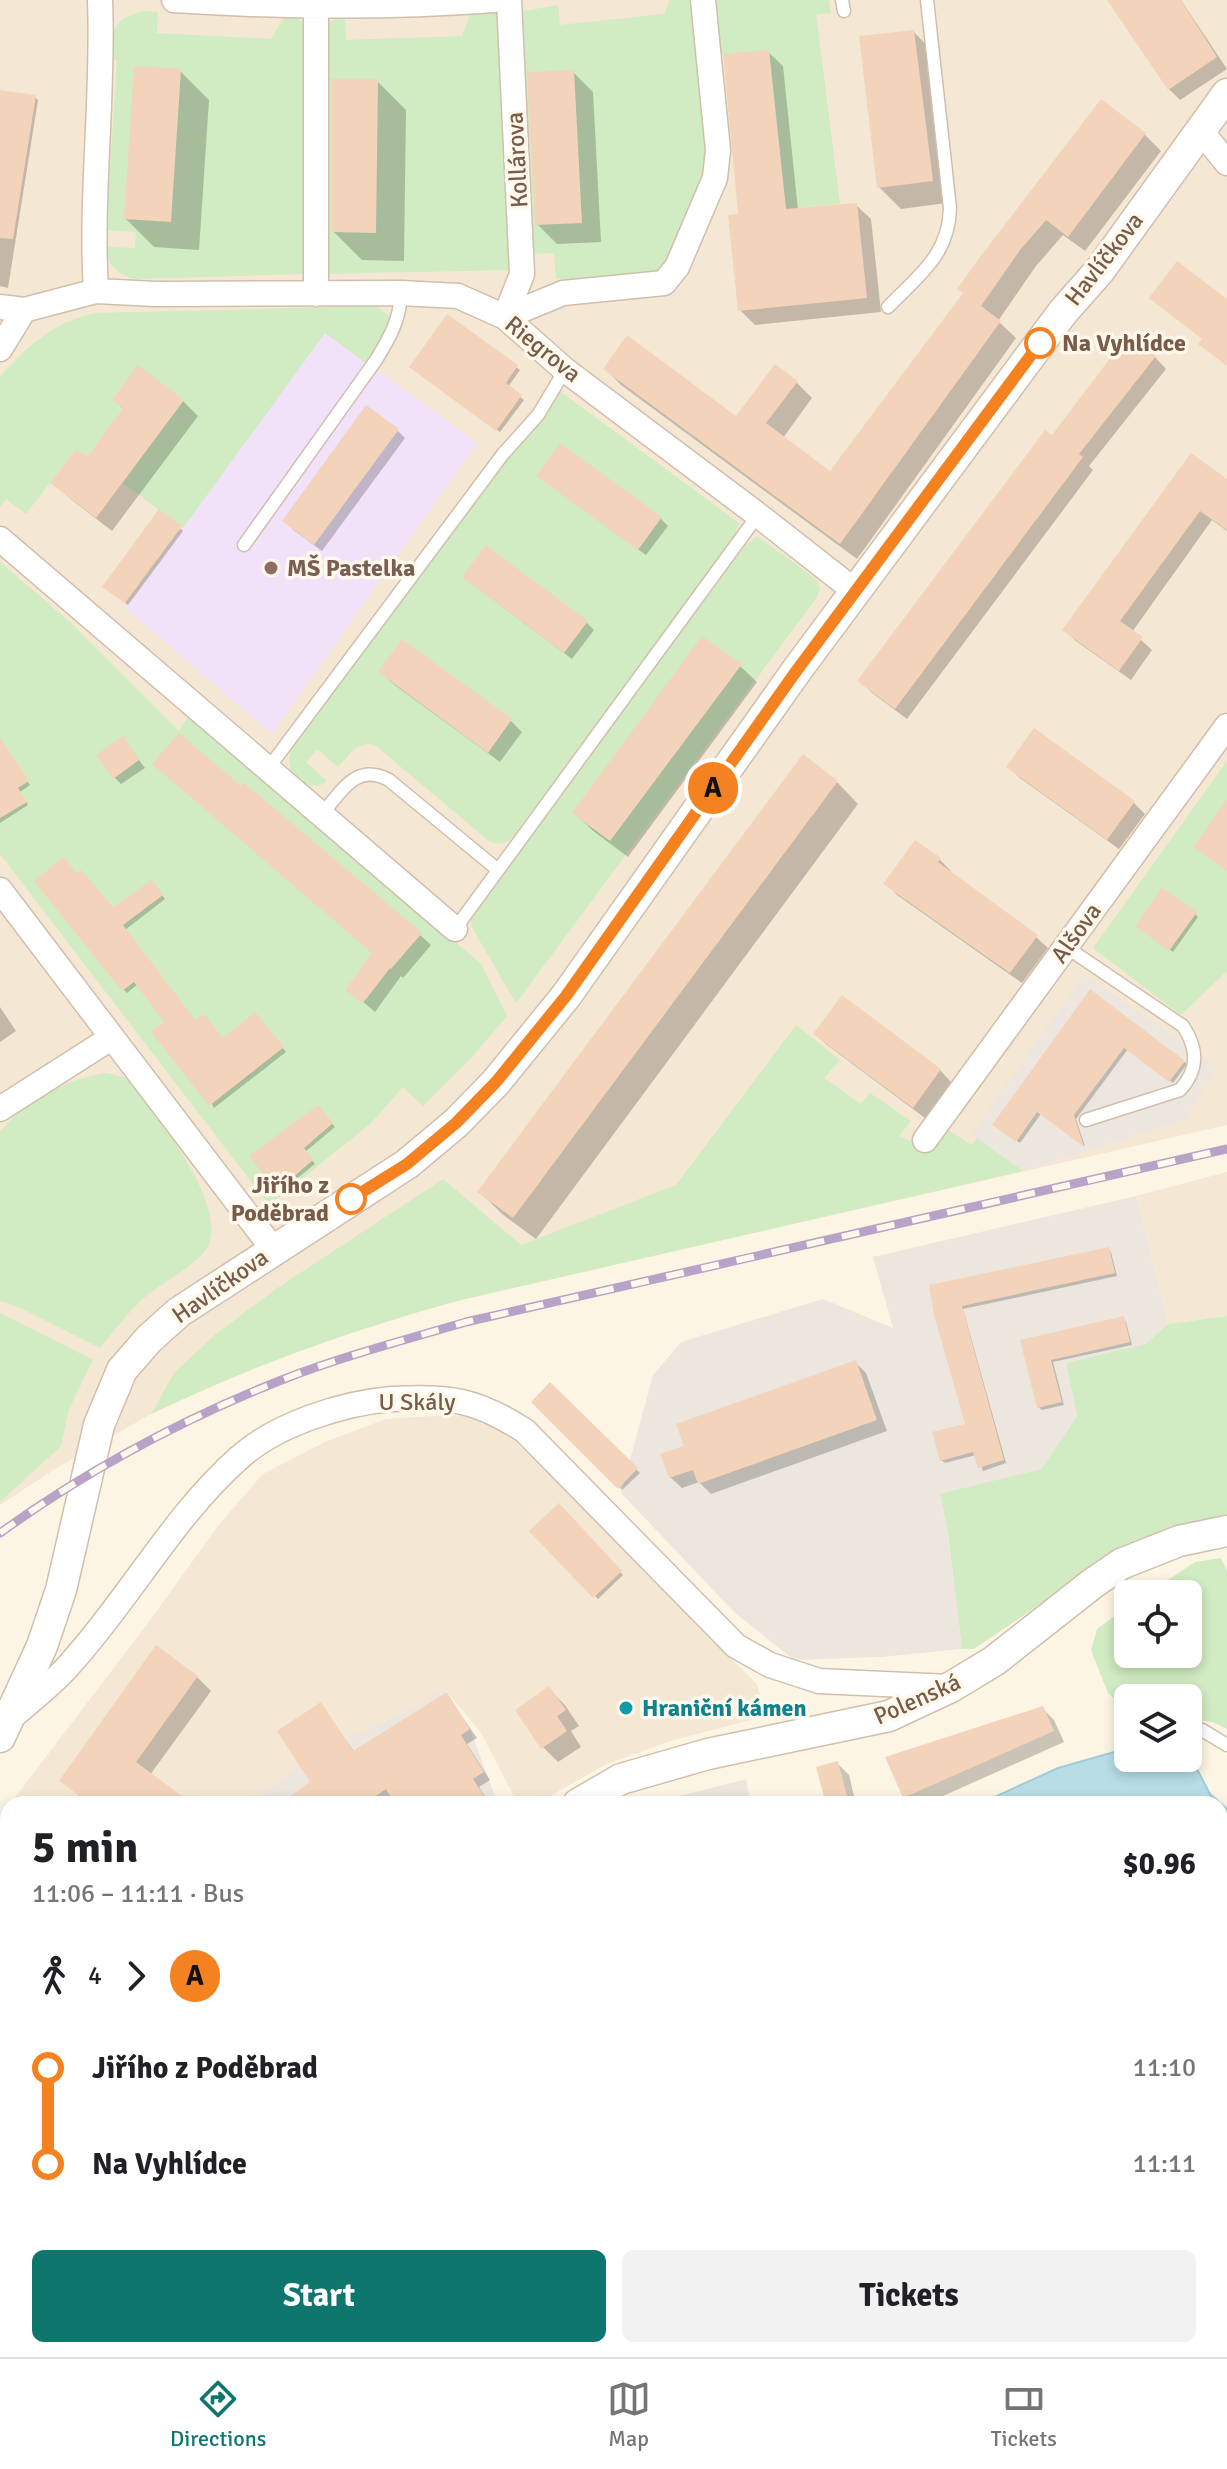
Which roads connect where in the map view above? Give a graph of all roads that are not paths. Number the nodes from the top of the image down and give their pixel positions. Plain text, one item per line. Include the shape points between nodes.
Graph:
1 (100, 0) edge
2 (174, 0) edge
3 (494, 0) edge
4 (509, 0) edge
5 (703, 0) edge
6 (927, 0) edge
7 (214, 1) edge
8 (316, 3) edge
9 (390, 3) edge
10 (1227, 94) edge
11 (1199, 129) junction
12 (1227, 163) edge
13 (96, 291) junction
14 (401, 293) junction
15 (316, 294) junction
16 (888, 307) dead end
17 (12, 308) edge
18 (505, 317) junction
19 (0, 349) edge
20 (565, 370) junction
21 (758, 515) junction
22 (0, 539) edge
23 (244, 545) dead end
24 (855, 591) junction
25 (1227, 726) edge
26 (267, 770) junction
27 (321, 815) junction
28 (498, 870) junction
29 (0, 890) edge
30 (455, 929) joint
31 (1066, 947) junction
32 (111, 1038) junction
33 (0, 1109) edge
34 (1086, 1120) dead end
35 (925, 1140) dead end
36 (273, 1249) junction
37 (1227, 1531) edge
38 (951, 1687) junction
39 (3, 1729) edge
40 (1202, 1730) dead end
41 (1227, 1745) edge
42 (592, 1796) edge

1 - 13 street
2 - 7 street
3 - 9 street
4 - 18 street, Kollárova via 522,274
5 - 18 street via 717,166 677,267 664,283 563,293
6 - 16 lane via 950,228 945,244
7 - 8 street
8 - 9 street
8 - 15 street
10 - 11 street, Havlíčkova
11 - 12 street
11 - 24 street, Havlíčkova via 1100,270
13 - 15 street, Riegrova
13 - 17 street, Riegrova
14 - 15 street, Riegrova
14 - 18 street, Riegrova via 458,296
14 - 23 lane via 395,331
17 - 19 street, Riegrova
18 - 20 street, Riegrova
20 - 21 street, Riegrova
20 - 26 lane via 538,415 503,454
21 - 24 street, Riegrova
21 - 28 lane
22 - 26 street
24 - 36 street, Havlíčkova via 566,996 496,1082 407,1164
25 - 31 street, Alšova
26 - 27 street
27 - 28 lane via 356,776 378,775
27 - 30 street
28 - 30 lane
29 - 32 street
31 - 34 lane via 1183,1026 1196,1058 1189,1081 1180,1090
31 - 35 street, Alšova
32 - 33 street
32 - 36 street
36 - 39 street, Havlíčkova via 179,1312 122,1370 99,1425 61,1590 42,1646
37 - 38 street, Polenská via 1179,1541 1121,1564 994,1661
38 - 39 street, U Skály via 819,1681 770,1665 736,1646 525,1431 496,1412 462,1400 419,1398 329,1410 243,1454 208,1487 70,1665
38 - 42 street, Polenská via 889,1716 708,1754 621,1779
40 - 41 lane

